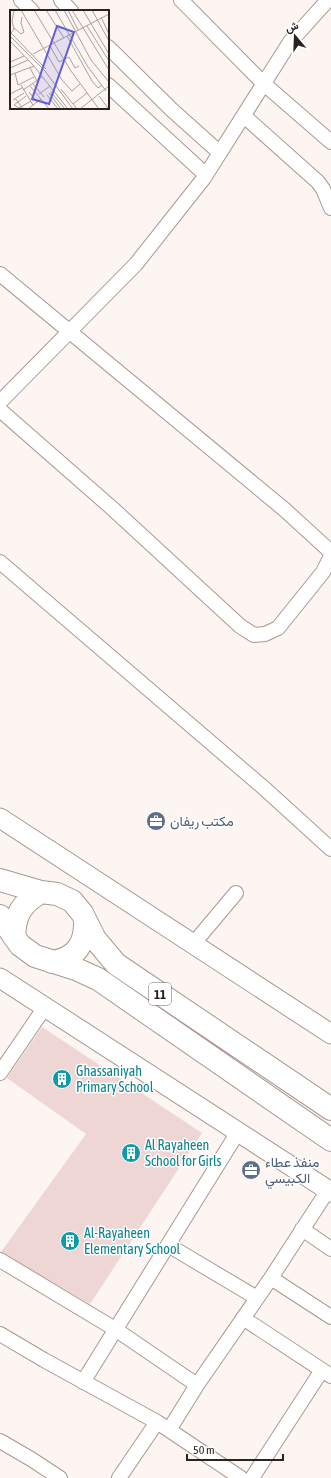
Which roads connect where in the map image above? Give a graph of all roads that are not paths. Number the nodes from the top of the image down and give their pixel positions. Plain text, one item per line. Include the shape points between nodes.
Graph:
1 (21, 0) edge
2 (61, 0) edge
3 (181, 0) edge
4 (328, 0) edge
5 (31, 10) edge
6 (70, 10) edge
7 (109, 48) edge
8 (263, 83) junction
9 (109, 86) edge
10 (244, 116) junction
11 (331, 142) edge
12 (220, 153) junction
13 (206, 175) junction
14 (331, 208) edge
15 (0, 274) edge
16 (70, 333) junction
17 (0, 402) edge
18 (0, 410) edge
19 (331, 552) edge
20 (331, 556) edge
21 (0, 562) edge
22 (0, 818) edge
23 (331, 849) edge
24 (0, 880) edge
25 (41, 892) junction
26 (236, 893) dead end
27 (0, 916) edge
28 (85, 920) junction
29 (14, 938) junction
30 (194, 943) junction
31 (52, 962) junction
32 (0, 978) edge
33 (45, 1007) junction
34 (331, 1034) edge
35 (0, 1074) edge
36 (331, 1108) edge
37 (238, 1132) junction
38 (331, 1140) edge
39 (329, 1191) edge
40 (302, 1229) junction
41 (168, 1246) junction
42 (331, 1249) edge
43 (0, 1260) edge
44 (271, 1278) junction
45 (257, 1298) junction
46 (331, 1317) edge
47 (243, 1318) junction
48 (115, 1329) junction
49 (0, 1334) edge
50 (327, 1373) edge
51 (83, 1382) junction
52 (197, 1385) junction
53 (157, 1422) junction
54 (169, 1430) junction
55 (0, 1441) edge
56 (234, 1476) edge
57 (60, 1478) edge
58 (119, 1478) edge
59 (252, 1478) edge

1 - 5 street
2 - 6 street
3 - 8 street
4 - 8 street via 297,33
7 - 12 street
8 - 10 street
8 - 11 street
9 - 13 street
10 - 12 street
10 - 14 street via 318,182 324,189
12 - 13 street
13 - 16 street via 136,264
15 - 16 street
16 - 17 street
16 - 19 street via 285,510
18 - 20 street via 113,509 240,626 254,635 265,634 278,628 323,572
21 - 23 street
22 - 30 main road
24 - 25 highway, 11
25 - 28 highway, 11 via 57,894 72,901
25 - 29 highway via 29,899 20,910 15,923
26 - 30 street
27 - 29 highway, 11
28 - 31 highway via 86,933 81,945 73,955 62,961
28 - 36 highway, 11 via 102,948 121,967
29 - 31 highway, 11 via 27,951
30 - 34 main road
31 - 38 highway, 11 via 98,979
32 - 33 main road
33 - 35 street
33 - 37 main road
37 - 39 main road
37 - 41 street
39 - 40 street
40 - 42 street
40 - 44 street
41 - 45 street
41 - 48 street
43 - 48 street
44 - 45 street
44 - 46 street
45 - 47 street
47 - 50 street
47 - 52 street
48 - 51 street
48 - 52 street
49 - 51 street
50 - 59 street
51 - 53 street
52 - 54 street
53 - 54 street
53 - 58 street
54 - 56 street
55 - 57 street

